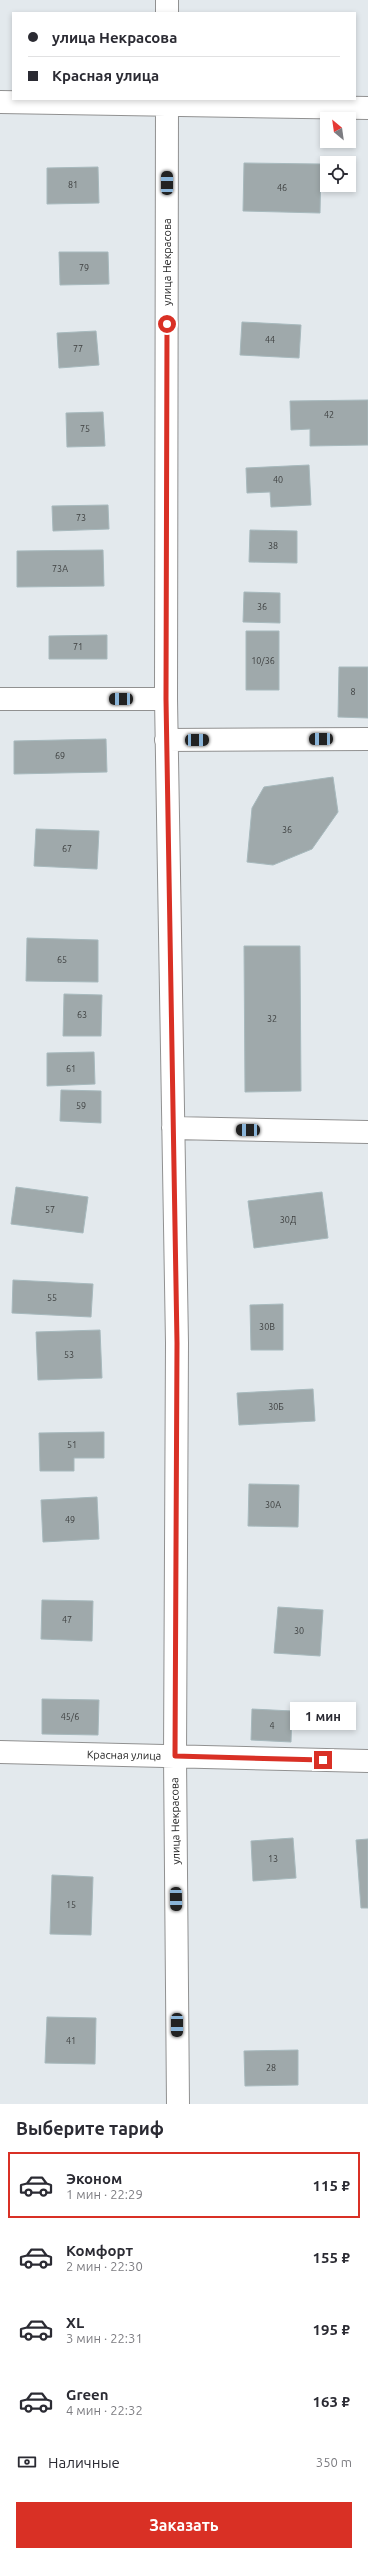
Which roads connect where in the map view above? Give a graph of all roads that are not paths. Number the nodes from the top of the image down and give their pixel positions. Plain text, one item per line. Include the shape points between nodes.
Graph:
1 (167, 0) edge
2 (167, 12) edge
3 (0, 102) edge
4 (167, 102) edge
5 (368, 108) edge
6 (0, 699) edge
7 (166, 699) junction
8 (368, 739) edge
9 (166, 740) junction
10 (173, 1128) junction
11 (368, 1132) edge
12 (0, 1752) edge
13 (175, 1756) junction
14 (368, 1761) edge
15 (178, 2104) edge

1 - 2 street
3 - 4 street
4 - 5 street
4 - 7 street, улица Некрасова
6 - 7 street
7 - 9 street, улица Некрасова
8 - 9 street
9 - 10 street, улица Некрасова
10 - 11 street
10 - 13 street, улица Некрасова via 177,1343
12 - 13 street, Красная улица
13 - 14 street, Красная улица
13 - 15 street, улица Некрасова

